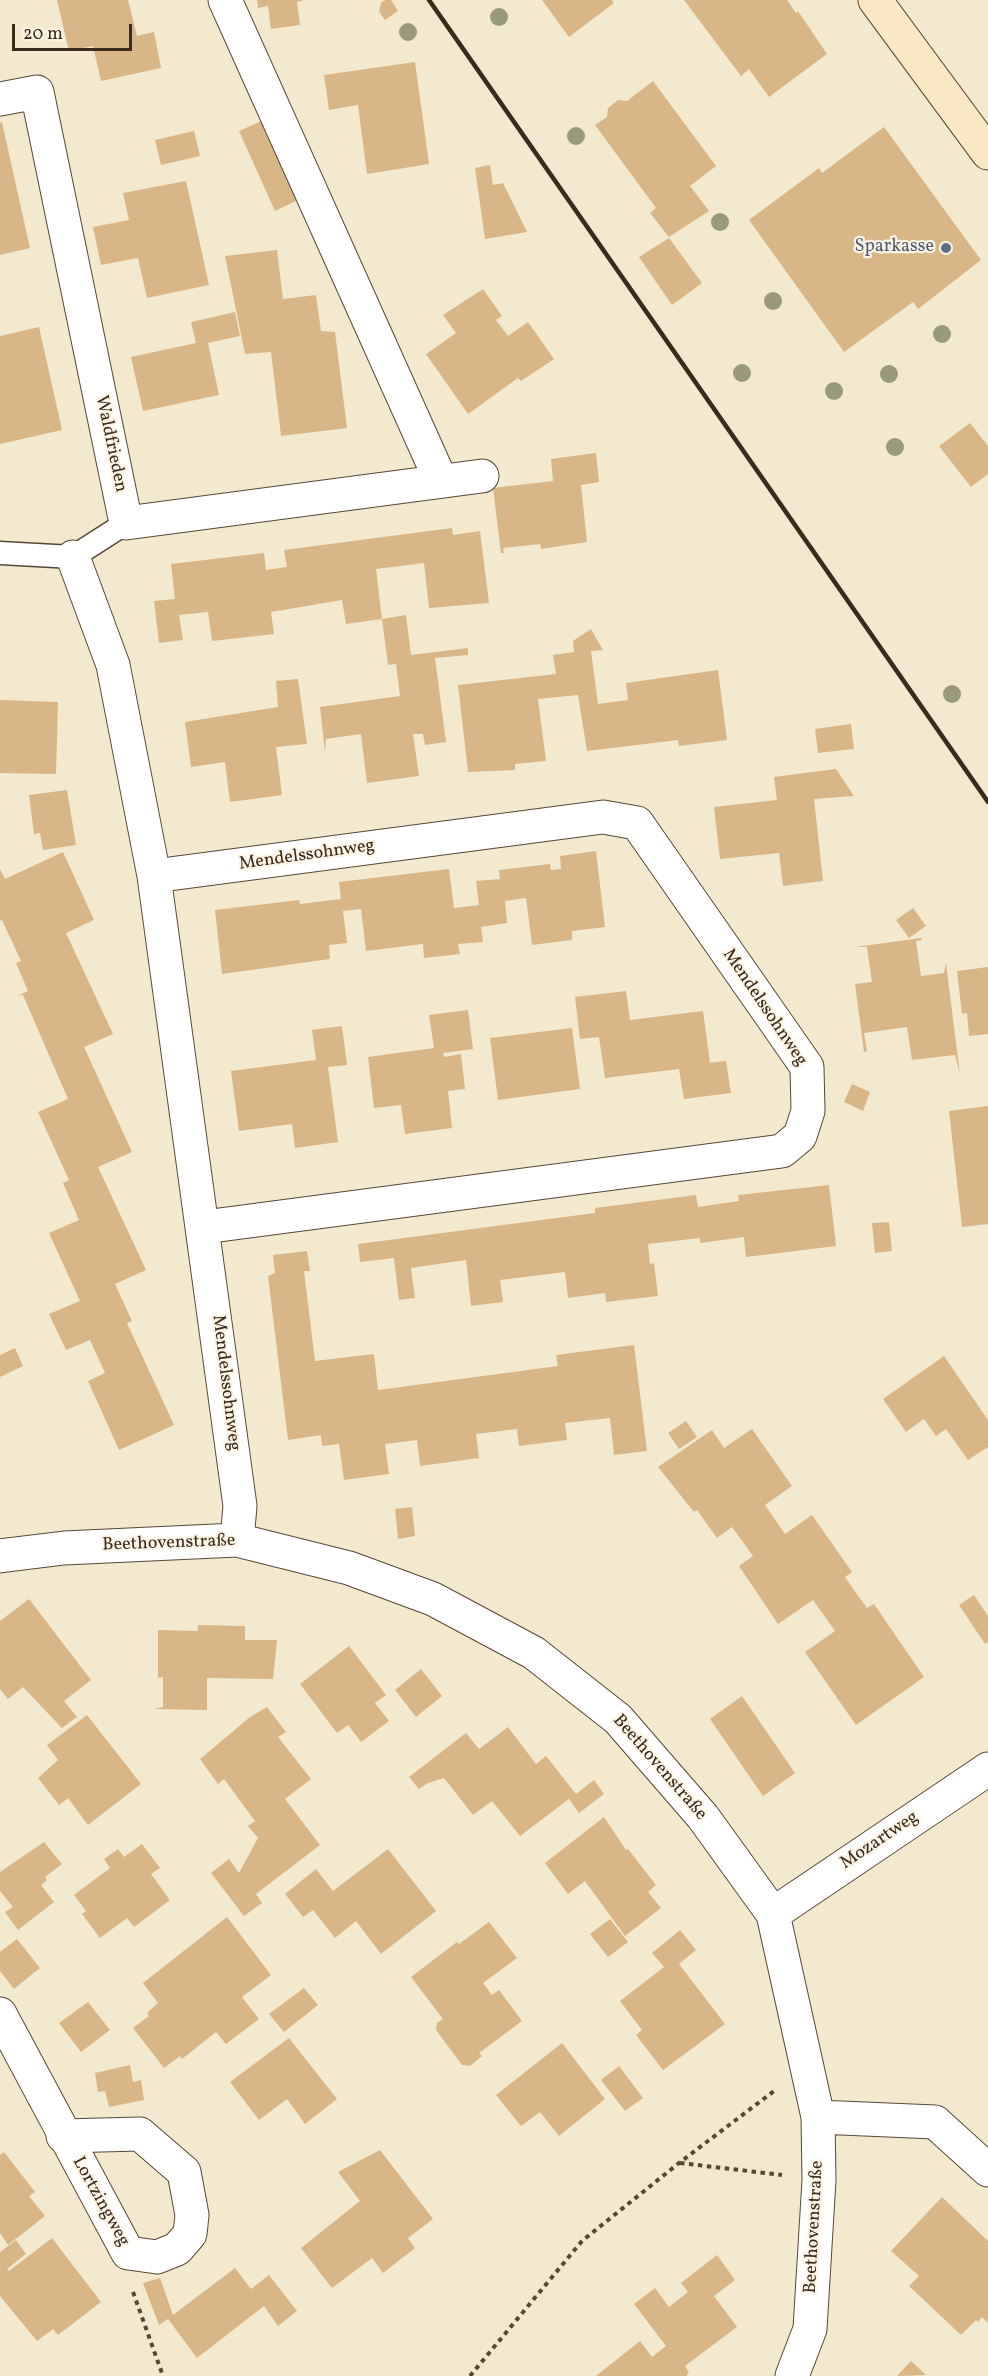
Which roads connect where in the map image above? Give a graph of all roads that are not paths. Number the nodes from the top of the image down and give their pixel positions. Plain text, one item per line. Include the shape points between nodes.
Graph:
1 (225, 0) edge
2 (875, 0) edge
3 (0, 99) edge
4 (988, 153) edge
5 (482, 476) dead end
6 (441, 481) junction
7 (126, 522) junction
8 (0, 553) edge
9 (73, 557) junction
10 (154, 876) junction
11 (204, 1227) junction
12 (237, 1540) junction
13 (0, 1556) edge
14 (988, 1769) edge
15 (773, 1914) junction
16 (0, 2014) edge
17 (818, 2117) junction
18 (63, 2136) junction
19 (988, 2170) edge
20 (792, 2376) edge

1 - 6 street
2 - 4 street
3 - 7 street, Waldfrieden via 37,92
5 - 6 street
6 - 7 street
7 - 9 lane
8 - 9 lane
9 - 10 street, Mendelssohnweg via 113,665
10 - 11 street, Mendelssohnweg
10 - 11 street, Mendelssohnweg via 603,817 637,823 807,1067 808,1111 800,1136 782,1151
11 - 12 street, Mendelssohnweg via 240,1506
12 - 13 street, Beethovenstraße via 64,1548
12 - 15 street, Beethovenstraße via 349,1568 423,1595 534,1653 618,1719 703,1817
14 - 15 street, Mozartweg
15 - 17 street, Beethovenstraße
16 - 18 street, Lortzingweg
17 - 19 street via 935,2122
17 - 20 street, Beethovenstraße via 819,2180 810,2329
18 - 18 street, Lortzingweg via 128,2253 157,2257 177,2249 190,2234 192,2215 184,2172 140,2134

